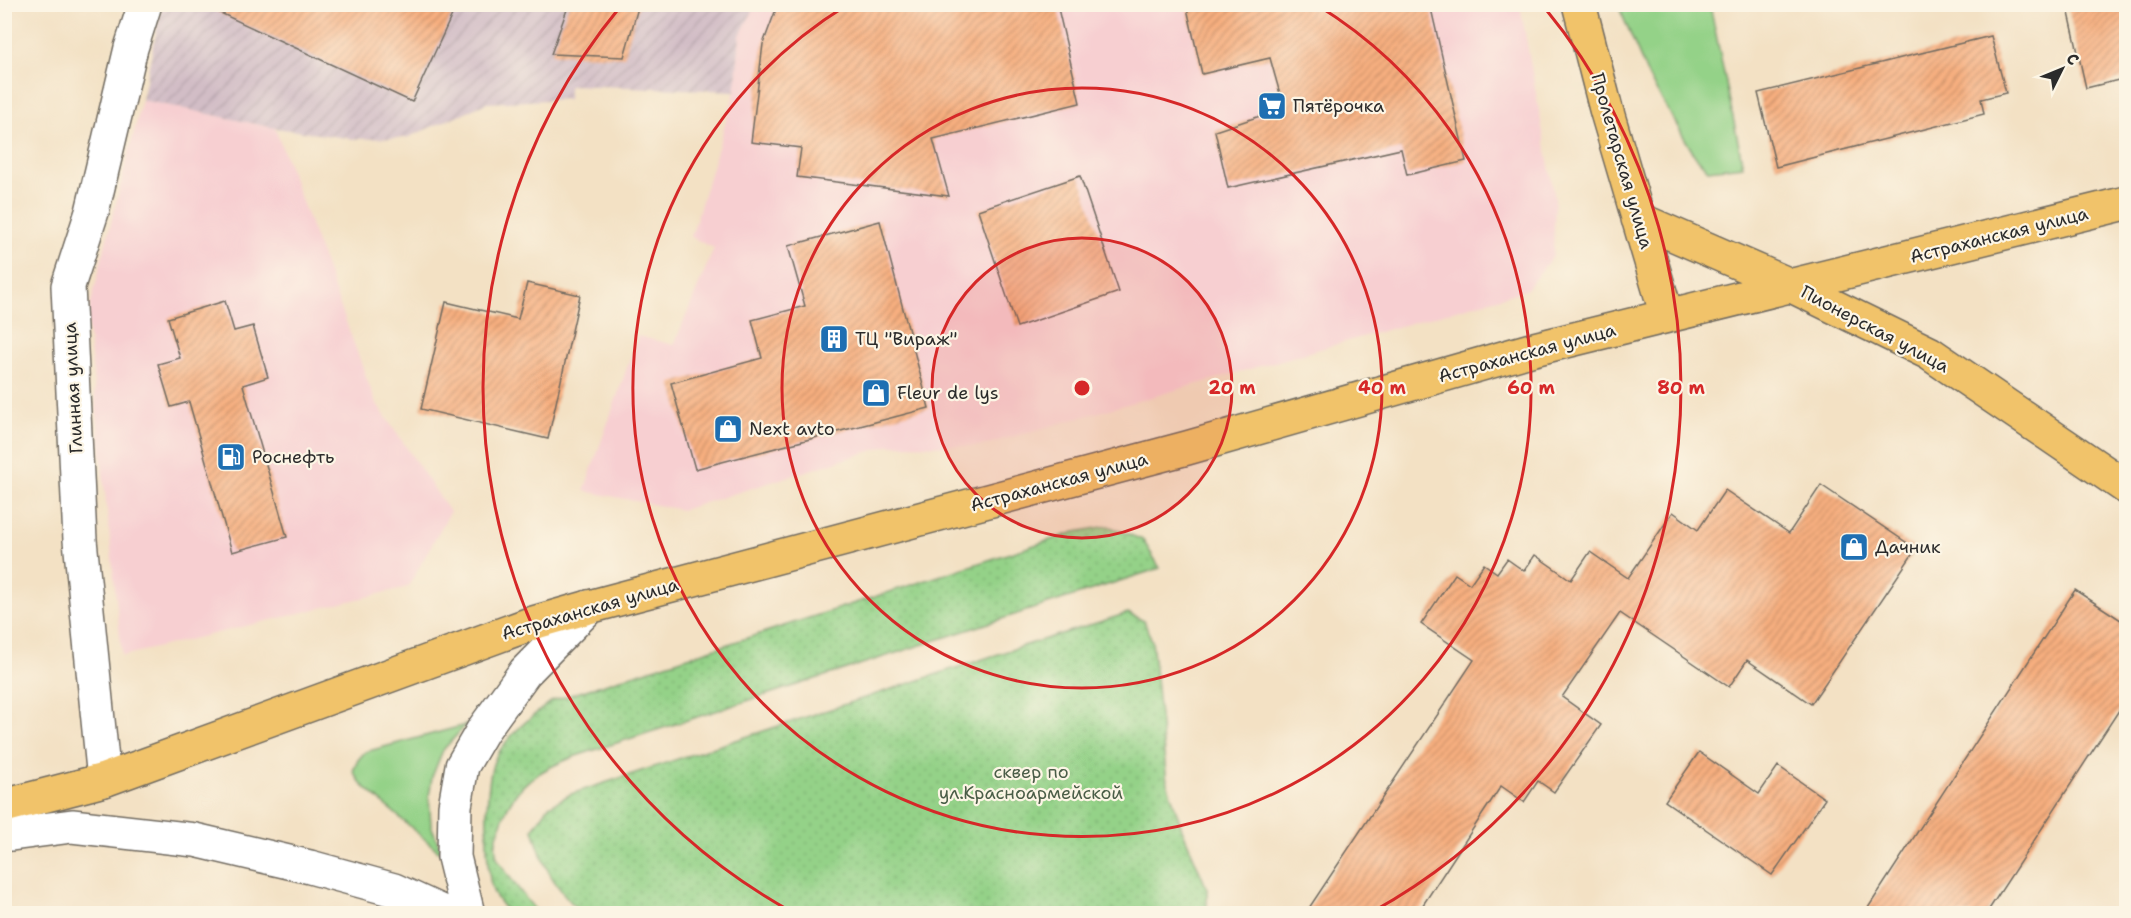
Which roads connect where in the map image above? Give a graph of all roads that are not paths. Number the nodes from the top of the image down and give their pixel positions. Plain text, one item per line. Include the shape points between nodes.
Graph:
1 (145, 4) edge
2 (1579, 4) edge
3 (2127, 203) edge
4 (1638, 219) junction
5 (1792, 286) junction
6 (1667, 316) junction
7 (2127, 487) edge
8 (590, 607) junction
9 (104, 780) junction
10 (4, 806) edge
11 (4, 835) edge
12 (446, 914) edge
13 (468, 914) edge

1 - 9 street, Глинная улица via 92,212 68,286 80,540
2 - 4 main road, Пролетарская улица
3 - 5 main road, Астраханская улица
4 - 5 main road, Пионерская улица
4 - 6 main road, Пролетарская улица
5 - 6 main road, Астраханская улица
5 - 7 main road, Пионерская улица via 1929,353
6 - 8 main road, Астраханская улица
8 - 9 main road, Астраханская улица via 533,623
8 - 13 street via 525,672 462,766 455,806 454,858
9 - 10 main road, Астраханская улица
11 - 12 street via 72,826 195,840 394,890

